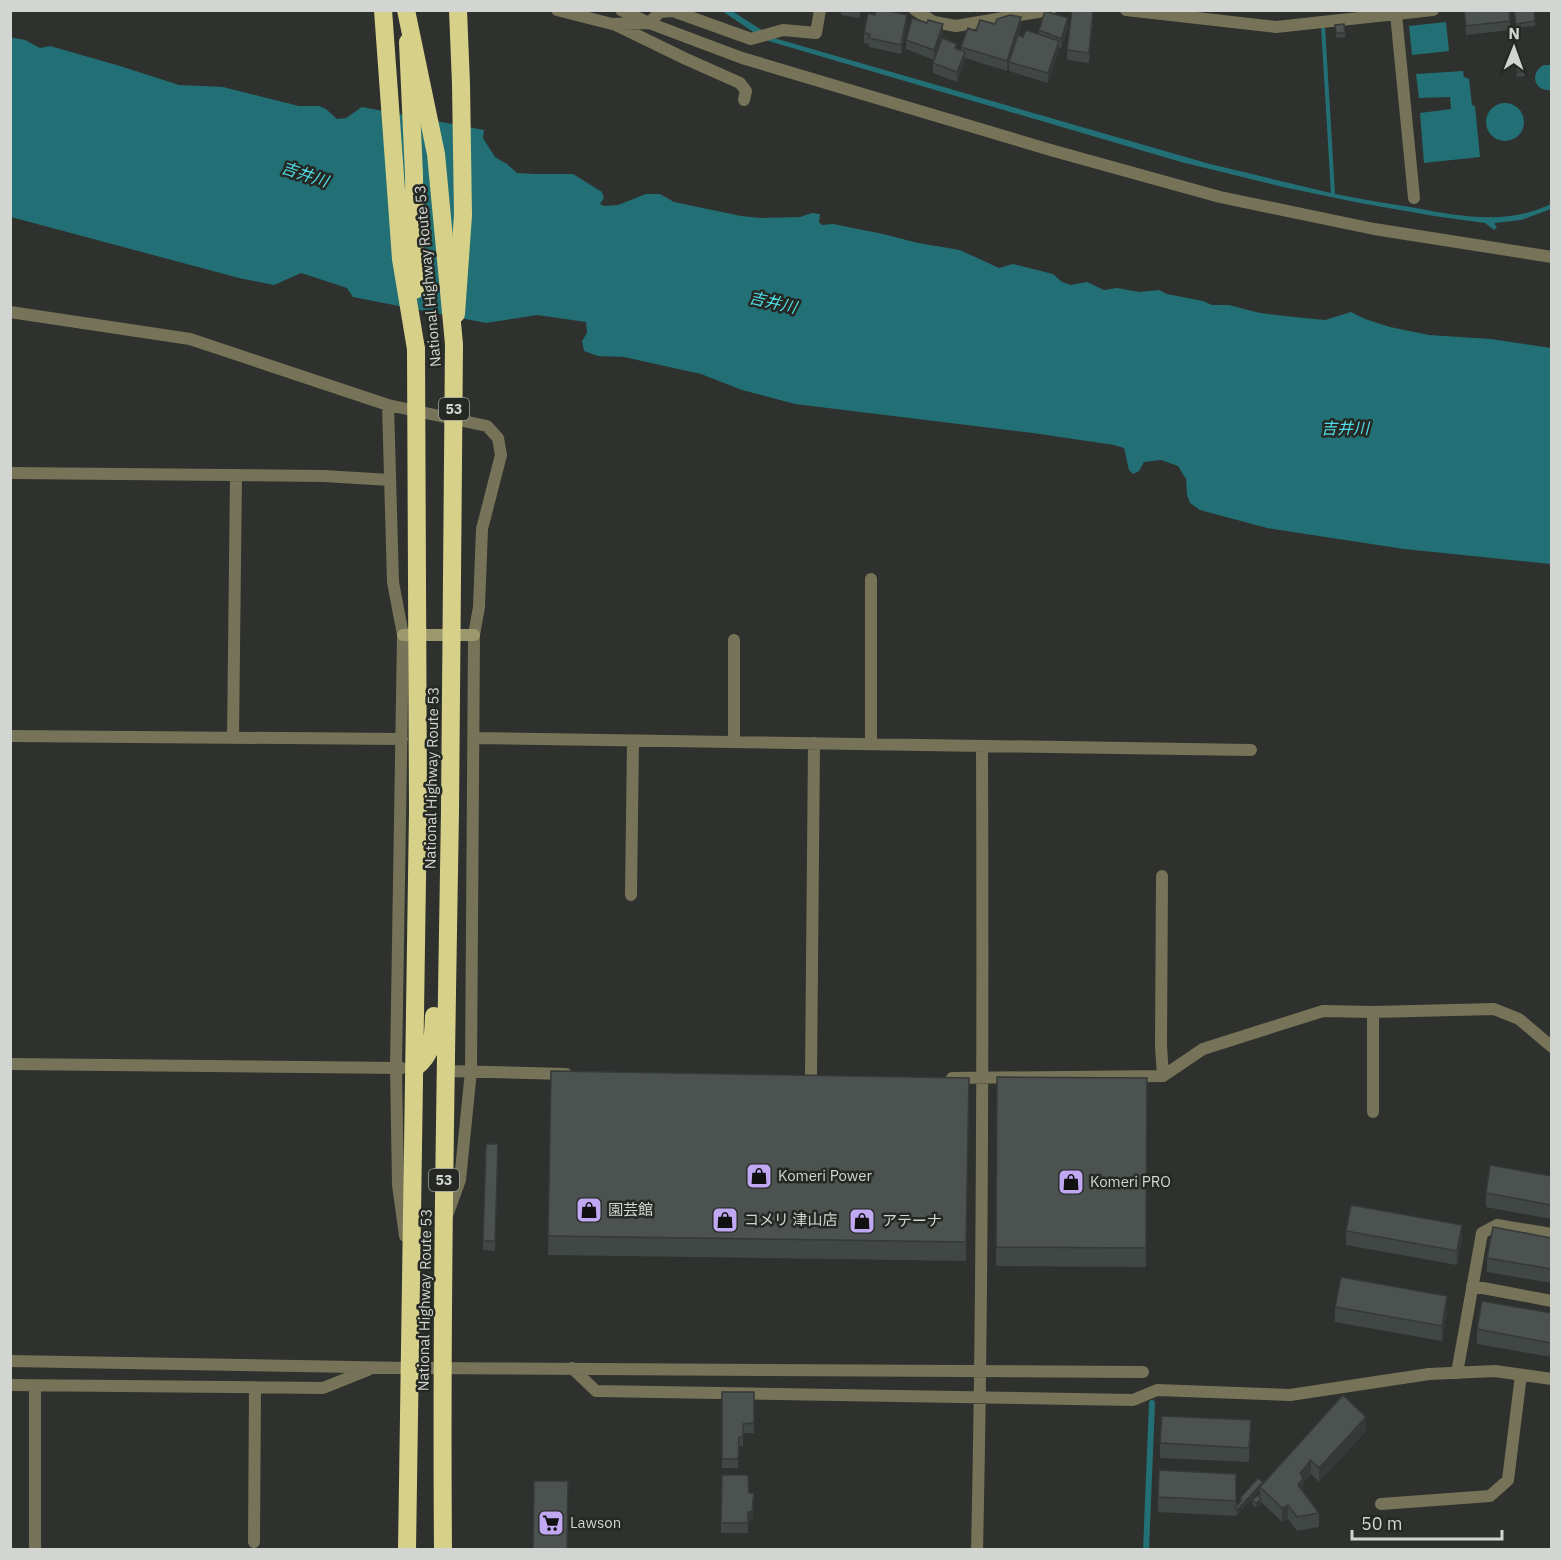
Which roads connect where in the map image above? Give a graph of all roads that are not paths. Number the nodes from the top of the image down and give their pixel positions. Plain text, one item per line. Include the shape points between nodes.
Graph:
1 (383, 10) edge
2 (406, 10) edge
3 (458, 10) edge
4 (557, 10) edge
5 (621, 10) edge
6 (820, 10) edge
7 (915, 10) edge
8 (1050, 10) edge
9 (1126, 10) edge
10 (1433, 10) edge
11 (1396, 14) junction
12 (649, 23) junction
13 (612, 24) junction
14 (744, 100) dead end
15 (1414, 198) dead end
16 (1551, 257) edge
17 (10, 312) edge
18 (454, 344) junction
19 (416, 349) junction
20 (388, 405) junction
21 (10, 473) edge
22 (236, 475) junction
23 (390, 480) junction
24 (871, 579) dead end
25 (403, 635) junction
26 (474, 635) junction
27 (734, 640) dead end
28 (10, 736) edge
29 (233, 738) junction
30 (473, 738) junction
31 (402, 739) junction
32 (633, 741) junction
33 (734, 742) junction
34 (814, 743) junction
35 (872, 744) junction
36 (982, 746) junction
37 (1251, 750) dead end
38 (449, 862) junction
39 (1162, 876) dead end
40 (631, 895) dead end
41 (1373, 1012) junction
42 (1551, 1047) edge
43 (10, 1064) edge
44 (396, 1067) junction
45 (415, 1068) junction
46 (446, 1071) junction
47 (471, 1071) junction
48 (574, 1074) edge
49 (1163, 1076) junction
50 (811, 1077) edge
51 (938, 1078) edge
52 (984, 1078) junction
53 (1373, 1112) dead end
54 (443, 1226) junction
55 (1551, 1233) edge
56 (411, 1283) junction
57 (1472, 1286) junction
58 (1551, 1301) edge
59 (10, 1361) edge
60 (375, 1367) junction
61 (442, 1367) junction
62 (410, 1368) junction
63 (572, 1368) junction
64 (981, 1371) junction
65 (1143, 1372) dead end
66 (1457, 1373) junction
67 (1521, 1375) junction
68 (1551, 1379) edge
69 (10, 1385) edge
70 (35, 1386) junction
71 (255, 1388) junction
72 (981, 1398) junction
73 (1381, 1504) dead end
74 (254, 1542) dead end
75 (35, 1550) edge
76 (407, 1550) edge
77 (442, 1550) edge
78 (977, 1550) edge

1 - 19 highway via 401,259
2 - 18 highway, National Highway Route 53 / 53, bridge via 436,154
2 - 19 highway, National Highway Route 53 / 53, bridge via 414,175
3 - 18 highway, bridge via 463,215
4 - 13 street
5 - 12 street
6 - 12 street via 816,33 783,30 751,39 674,11 660,12
7 - 8 street via 934,22 956,26
9 - 11 street via 1276,27
10 - 11 street
11 - 15 street
12 - 13 street
12 - 16 street via 742,58 1220,197 1374,230
13 - 14 street via 740,83 746,91
17 - 20 street via 190,339
18 - 38 highway, National Highway Route 53 / 53, bridge
19 - 45 highway, National Highway Route 53 / 53, bridge
20 - 23 street
20 - 26 street via 487,426 498,438 501,455 482,529
21 - 22 street
22 - 23 street
22 - 29 street
23 - 25 street via 393,582
24 - 35 street
25 - 26 street
25 - 31 street
26 - 30 street
27 - 33 street
28 - 29 street
29 - 31 street
30 - 32 street
30 - 47 street
31 - 44 street
32 - 33 street
32 - 40 street
33 - 34 street
34 - 35 street
34 - 50 street
35 - 36 street
36 - 37 street
36 - 52 street
38 - 45 highway via 435,939 433,1042
38 - 46 highway, National Highway Route 53 / 53
39 - 49 street
41 - 42 street via 1494,1009 1519,1019
41 - 49 street via 1323,1011 1203,1049
41 - 53 street
43 - 44 street
44 - 45 street
44 - 56 street via 398,1185
45 - 56 highway, National Highway Route 53 / 53
46 - 47 street
46 - 54 highway, National Highway Route 53 / 53
46 - 56 highway via 428,1079 424,1090 424,1181
47 - 48 street
47 - 54 street via 460,1180
49 - 52 street
51 - 52 street
52 - 64 street
54 - 61 highway, National Highway Route 53 / 53
55 - 57 street via 1497,1225 1482,1233
56 - 62 highway, National Highway Route 53 / 53
57 - 58 street
57 - 66 street
59 - 60 street
60 - 62 street
60 - 71 street via 323,1388
61 - 62 street
61 - 63 street
61 - 77 highway, National Highway Route 53 / 53
62 - 76 highway, National Highway Route 53 / 53
63 - 64 street
63 - 72 street via 596,1391
64 - 65 street
64 - 72 street
66 - 67 street via 1495,1371
66 - 72 street via 1290,1395 1157,1390 1133,1400
67 - 68 street
67 - 73 street via 1508,1480 1490,1496
69 - 70 street
70 - 71 street
70 - 75 street
71 - 74 street
72 - 78 street

